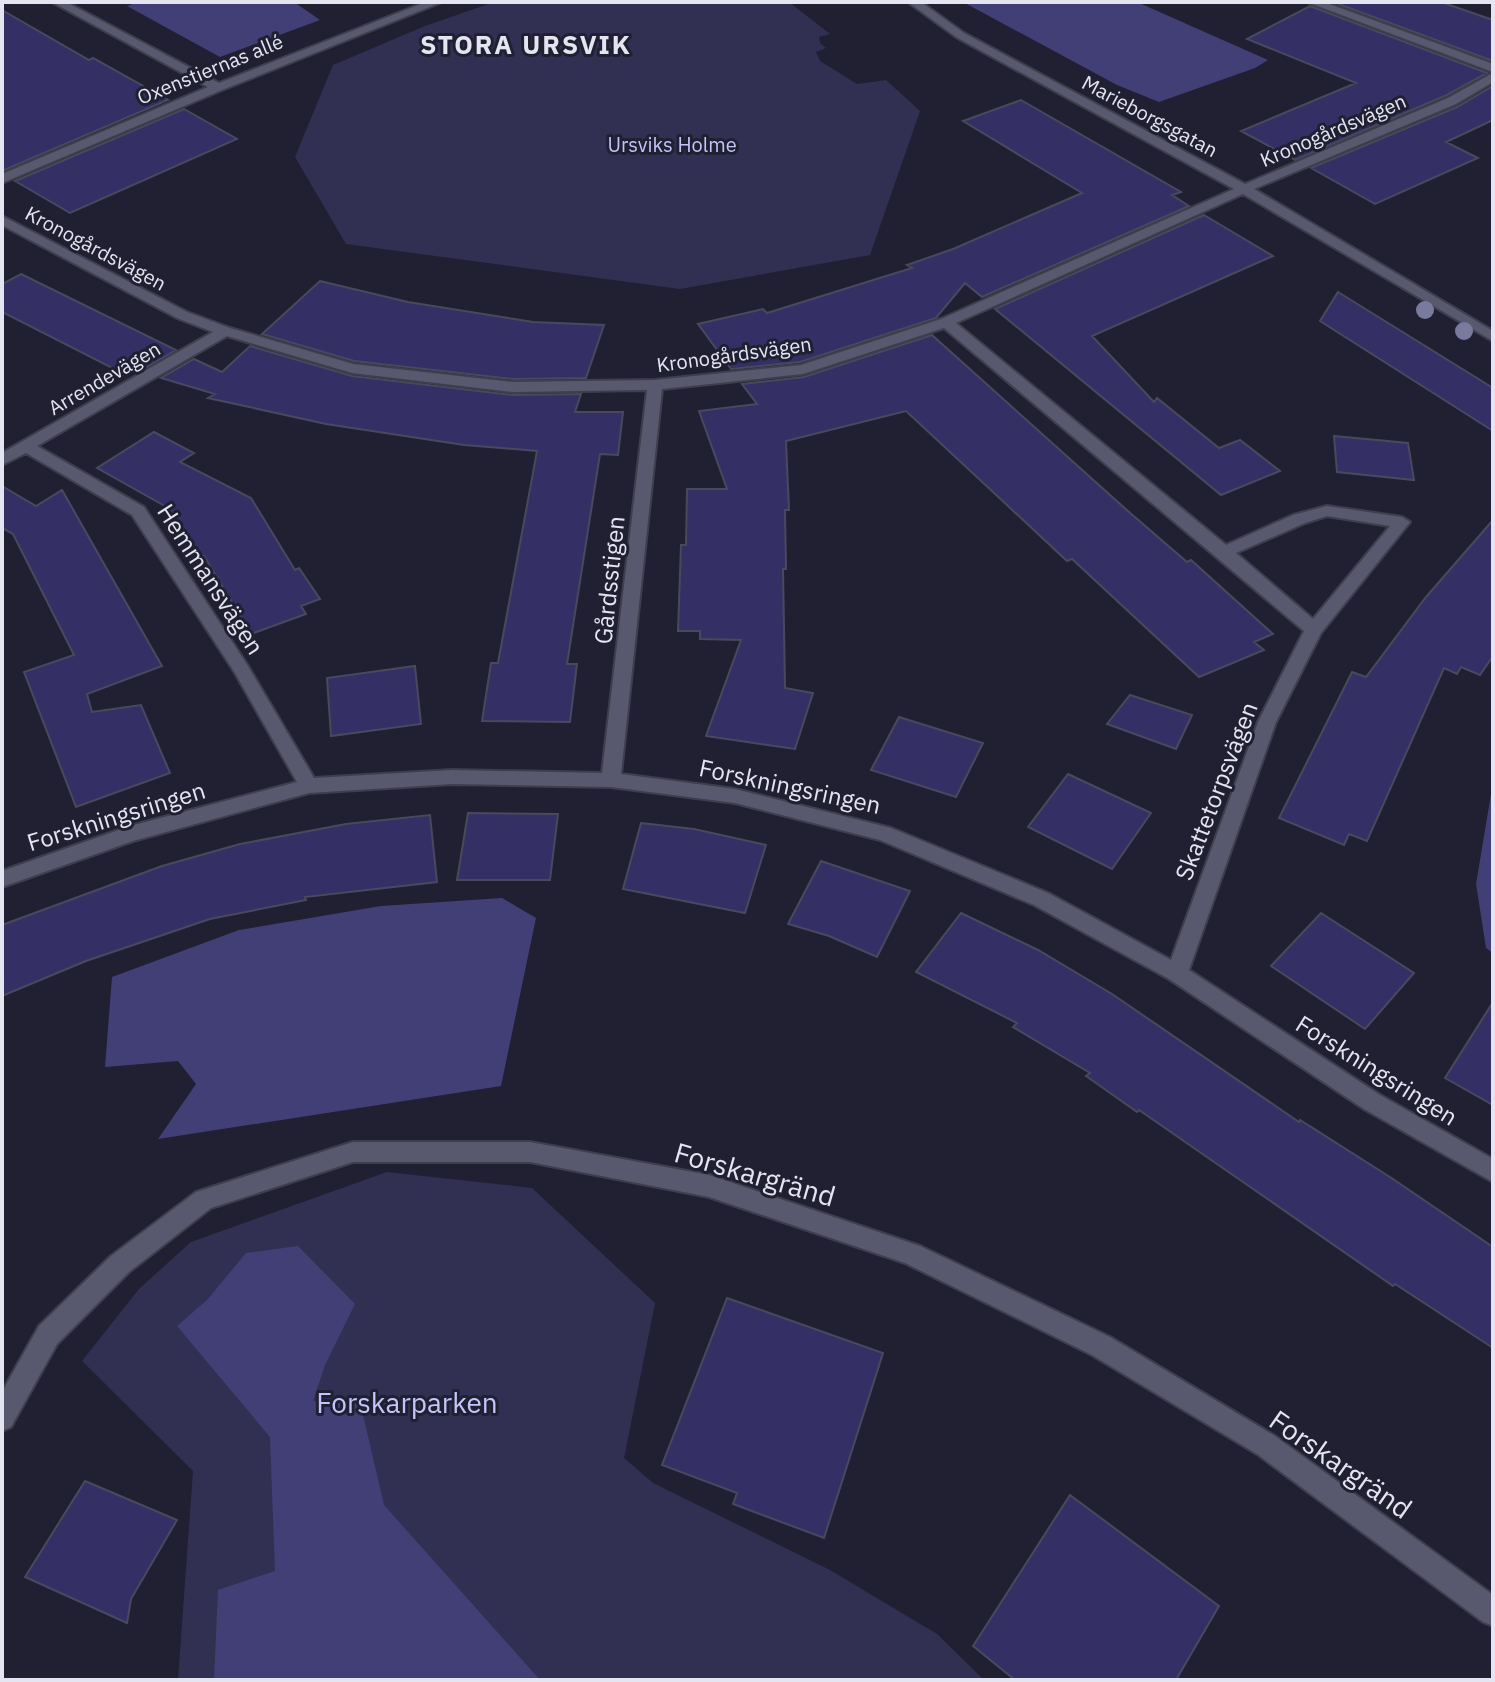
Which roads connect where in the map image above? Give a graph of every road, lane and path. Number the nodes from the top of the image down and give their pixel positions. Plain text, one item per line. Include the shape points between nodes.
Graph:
1 (58, 2) edge
2 (436, 2) edge
3 (914, 2) edge
4 (1313, 2) edge
5 (1493, 68) edge
6 (1493, 77) edge
7 (218, 87) junction
8 (2, 179) edge
9 (1244, 189) junction
10 (2, 220) edge
11 (946, 322) junction
12 (225, 331) junction
13 (1493, 337) edge
14 (655, 385) junction
15 (25, 446) junction
16 (2, 460) edge
17 (1224, 552) junction
18 (1314, 630) junction
19 (611, 780) junction
20 (309, 786) junction
21 (2, 879) edge
22 (1177, 973) junction
23 (1493, 1171) edge
24 (2, 1418) edge
25 (1493, 1612) edge

1 - 7 street
2 - 7 street, Oxenstiernas allé
3 - 9 street, Marieborgsgatan via 960,35
4 - 5 street
6 - 9 street, Kronogårdsvägen via 1452,101
7 - 8 street, Oxenstiernas allé
9 - 11 street, Kronogårdsvägen
9 - 13 street, Marieborgsgatan
10 - 12 street, Kronogårdsvägen via 139,294
11 - 14 street, Kronogårdsvägen via 803,369
11 - 17 street
12 - 14 street, Kronogårdsvägen via 352,368 513,387
12 - 15 street, Arrendevägen
14 - 19 street, Gårdsstigen
15 - 16 street, Arrendevägen
15 - 20 street, Hemmansvägen via 138,511 242,670
17 - 18 street
17 - 18 street, Skattetorpsvägen via 1327,511 1402,522
18 - 22 street, Skattetorpsvägen via 1267,722
19 - 20 street, Forskningsringen via 452,777
19 - 22 street, Forskningsringen via 735,796 884,833 1041,899
20 - 21 street, Forskningsringen via 130,834
22 - 23 street, Forskningsringen via 1372,1102
24 - 25 street, Forskargränd via 48,1335 120,1264 204,1200 353,1152 530,1152 709,1186 911,1254 1101,1346 1266,1445

